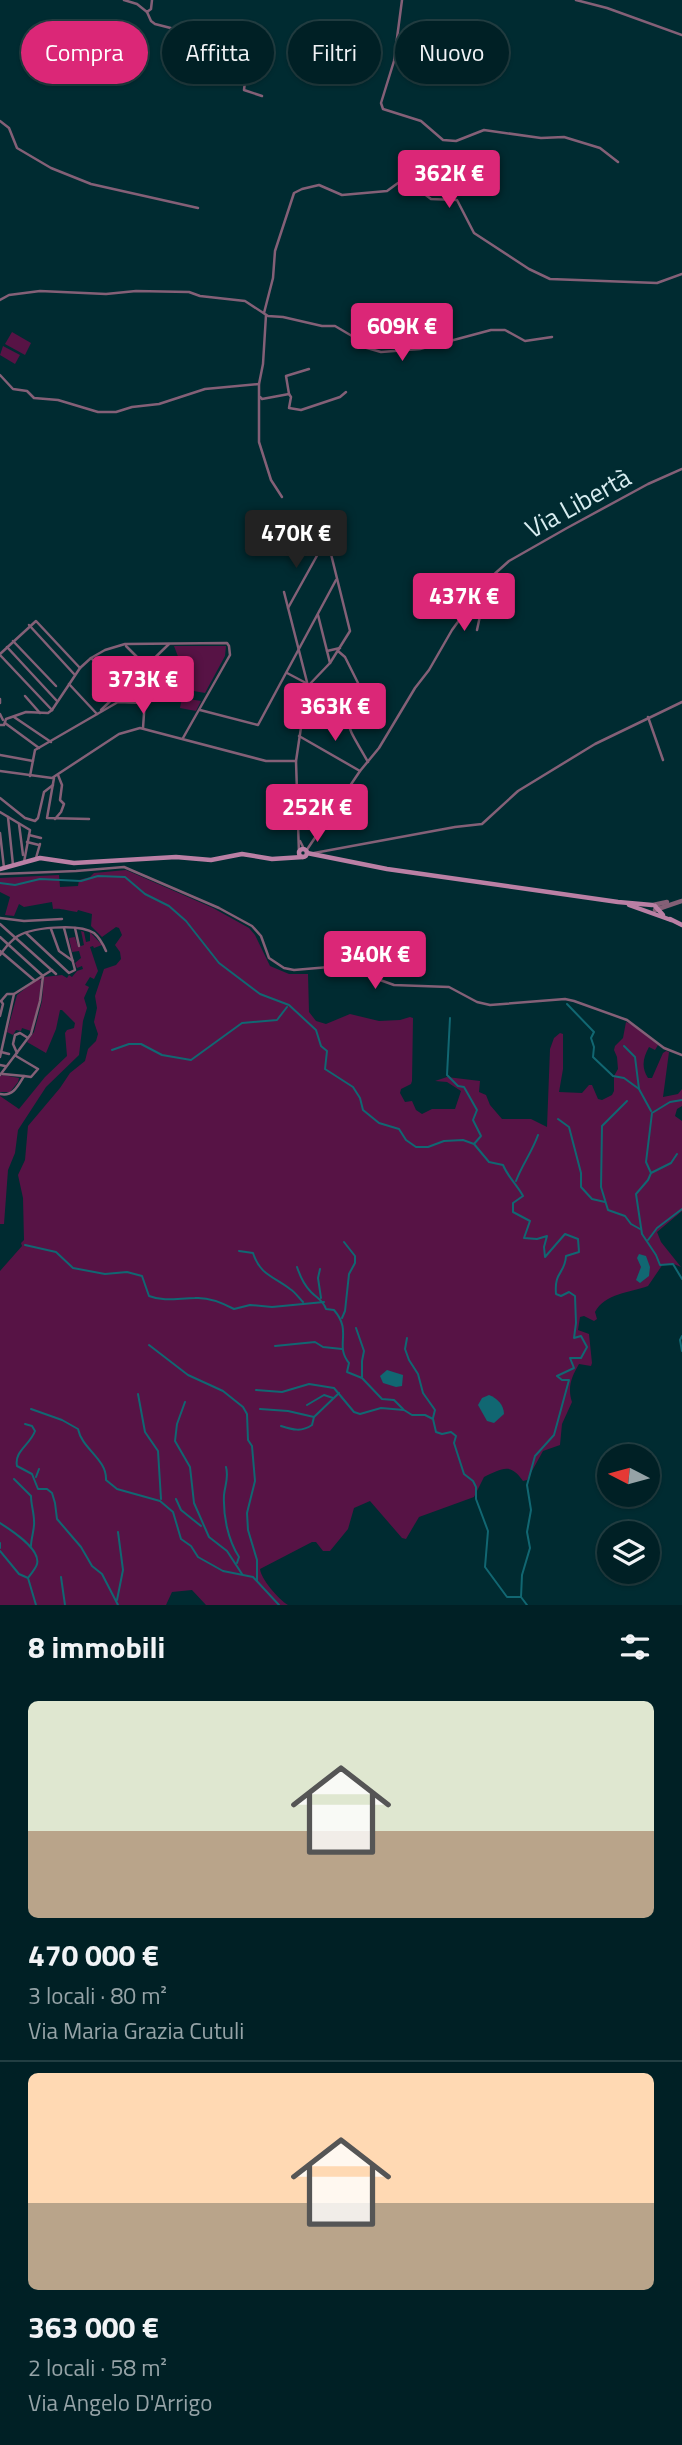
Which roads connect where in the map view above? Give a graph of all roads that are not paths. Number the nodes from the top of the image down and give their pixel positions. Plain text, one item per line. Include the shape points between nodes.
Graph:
1 (124, 0) edge
2 (152, 0) edge
3 (401, 0) edge
4 (576, 0) edge
5 (147, 12) junction
6 (682, 36) edge
7 (262, 96) dead end
8 (0, 121) edge
9 (618, 162) dead end
10 (198, 208) dead end
11 (682, 274) edge
12 (0, 300) edge
13 (265, 314) junction
14 (552, 337) dead end
15 (309, 369) dead end
16 (0, 375) edge
17 (259, 384) junction
18 (346, 392) dead end
19 (289, 394) junction
20 (260, 397) junction
21 (682, 469) edge
22 (282, 497) dead end
23 (336, 580) junction
24 (284, 592) dead end
25 (468, 607) junction
26 (288, 608) junction
27 (317, 615) junction
28 (29, 625) junction
29 (477, 630) dead end
30 (13, 641) junction
31 (169, 643) junction
32 (125, 644) junction
33 (7, 647) junction
34 (339, 650) junction
35 (298, 651) junction
36 (327, 651) junction
37 (0, 655) edge
38 (91, 658) junction
39 (330, 663) junction
40 (146, 666) junction
41 (80, 668) junction
42 (287, 673) junction
43 (74, 675) junction
44 (129, 682) junction
45 (69, 684) junction
46 (307, 685) junction
47 (56, 686) dead end
48 (121, 688) junction
49 (25, 696) dead end
50 (58, 701) junction
51 (682, 702) edge
52 (145, 703) junction
53 (52, 710) junction
54 (200, 710) junction
55 (40, 713) junction
56 (97, 713) junction
57 (0, 714) edge
58 (14, 717) junction
59 (648, 717) junction
60 (3, 723) edge
61 (143, 728) junction
62 (299, 736) junction
63 (183, 738) junction
64 (51, 742) junction
65 (39, 748) junction
66 (0, 755) edge
67 (663, 760) dead end
68 (33, 761) junction
69 (296, 761) junction
70 (368, 762) junction
71 (0, 771) edge
72 (360, 771) junction
73 (30, 776) junction
74 (56, 777) junction
75 (53, 785) junction
76 (0, 798) edge
77 (0, 812) edge
78 (8, 817) junction
79 (55, 819) junction
80 (89, 819) dead end
81 (19, 824) junction
82 (0, 833) edge
83 (29, 835) junction
84 (41, 838) dead end
85 (27, 842) junction
86 (304, 853) junction
87 (323, 854) junction
88 (36, 858) junction
89 (330, 858) junction
90 (24, 859) junction
91 (13, 865) junction
92 (1, 870) edge
93 (682, 901) edge
94 (654, 908) junction
95 (0, 918) edge
96 (62, 919) dead end
97 (0, 924) edge
98 (682, 925) edge
99 (64, 928) junction
100 (75, 928) junction
101 (51, 929) junction
102 (26, 933) junction
103 (0, 937) edge
104 (15, 938) junction
105 (9, 945) junction
106 (79, 946) dead end
107 (59, 951) junction
108 (106, 951) dead end
109 (1, 953) edge
110 (53, 958) junction
111 (73, 961) junction
112 (52, 970) junction
113 (56, 974) dead end
114 (43, 976) junction
115 (34, 981) junction
116 (14, 994) junction
117 (0, 1000) edge
118 (0, 1016) edge
119 (28, 1038) junction
120 (1, 1054) edge
121 (9, 1054) dead end
122 (16, 1054) junction
123 (682, 1055) edge
124 (1, 1074) edge
125 (24, 1076) junction
126 (0, 1094) edge

1 - 5 street
2 - 5 street
3 - 9 street via 383,109 421,121 443,141 484,130 564,137 600,148
4 - 6 street
5 - 7 street via 155,24 249,48 244,90
8 - 10 street via 9,128 16,148 51,168 91,184
11 - 13 street via 657,283 550,279 474,233 457,200 431,199 415,187 398,183 387,191 347,195 315,185 294,193 275,251
12 - 13 street via 40,291 174,290 245,301
13 - 14 street via 335,326 359,346 381,352 420,349 491,330 505,330 525,341
13 - 17 street
15 - 19 street via 286,376
16 - 17 street via 13,389 27,391 33,398 97,412 159,404 205,389
17 - 20 street
18 - 19 street via 298,411 289,408
19 - 20 street
20 - 22 street via 259,442 271,480
21 - 25 street, Via Libertà via 509,561
23 - 26 street via 329,546 324,544
23 - 27 street
23 - 34 street via 349,631
24 - 26 street
25 - 29 street via 480,616
25 - 70 street, Via Libertà
26 - 35 street
27 - 35 street
27 - 36 street
28 - 30 street
28 - 41 street via 38,621
28 - 43 street
30 - 33 street
30 - 47 street
31 - 32 street
31 - 40 street
31 - 54 street via 229,646 230,655
32 - 38 street
32 - 40 street
33 - 37 street
33 - 50 street
34 - 36 street
34 - 39 street
34 - 70 street via 359,685 348,725
35 - 42 street
35 - 46 street
36 - 39 street
37 - 53 street
38 - 41 street
38 - 48 street
39 - 46 street
40 - 44 street
41 - 43 street
42 - 46 street
42 - 54 street via 258,725
43 - 45 street
44 - 48 street
44 - 52 street
45 - 50 street
45 - 56 street
46 - 62 street
48 - 56 street
49 - 55 street
50 - 53 street
51 - 59 street
52 - 56 street via 123,701
52 - 61 street
53 - 55 street
54 - 63 street
55 - 58 street
56 - 64 street
57 - 60 street
58 - 60 street
58 - 64 street
59 - 67 street
59 - 87 street via 526,786 477,826
60 - 65 street
61 - 63 street
61 - 74 street via 119,734
62 - 69 street
62 - 72 street
63 - 69 street via 270,762
64 - 65 street
65 - 68 street
66 - 68 street
68 - 73 street
69 - 86 street via 299,837
70 - 72 street, Via Libertà
71 - 73 street
72 - 86 street, Via Libertà
73 - 74 street
74 - 75 street
74 - 79 street via 62,782 60,800 64,804
75 - 76 street via 44,792 35,821
75 - 79 street via 47,818
77 - 78 street
78 - 81 street
78 - 91 street
79 - 80 street
81 - 83 street via 30,830
81 - 90 street
82 - 92 street
83 - 84 street
83 - 85 street
85 - 88 street via 40,845
85 - 90 street
86 - 87 main road
86 - 88 main road via 280,859 242,854 211,860 176,857 74,863
86 - 89 main road
87 - 89 main road
88 - 90 main road
89 - 94 main road
90 - 91 main road
91 - 92 main road
92 - 123 street via 124,867 252,926 269,958 284,968 341,966 394,985 449,987 490,1005 565,999 627,1020 664,1048
93 - 94 street
94 - 98 main road
95 - 96 street
97 - 104 street
99 - 100 street
99 - 101 street
99 - 111 street
100 - 106 street
100 - 108 street via 96,935
101 - 102 street
101 - 107 street
102 - 104 street
102 - 110 street
103 - 105 street
104 - 105 street
104 - 112 street
105 - 109 street
105 - 114 street
107 - 110 street
107 - 111 street
109 - 115 street
110 - 111 street via 69,973 75,970
112 - 113 street
112 - 114 street
114 - 115 street
114 - 119 street
115 - 116 street
116 - 117 street
116 - 120 street
117 - 118 street
119 - 122 street
119 - 122 street via 15,1035
120 - 121 street
122 - 124 street
122 - 125 street via 38,1069 31,1077
124 - 125 street
125 - 126 street via 11,1093

